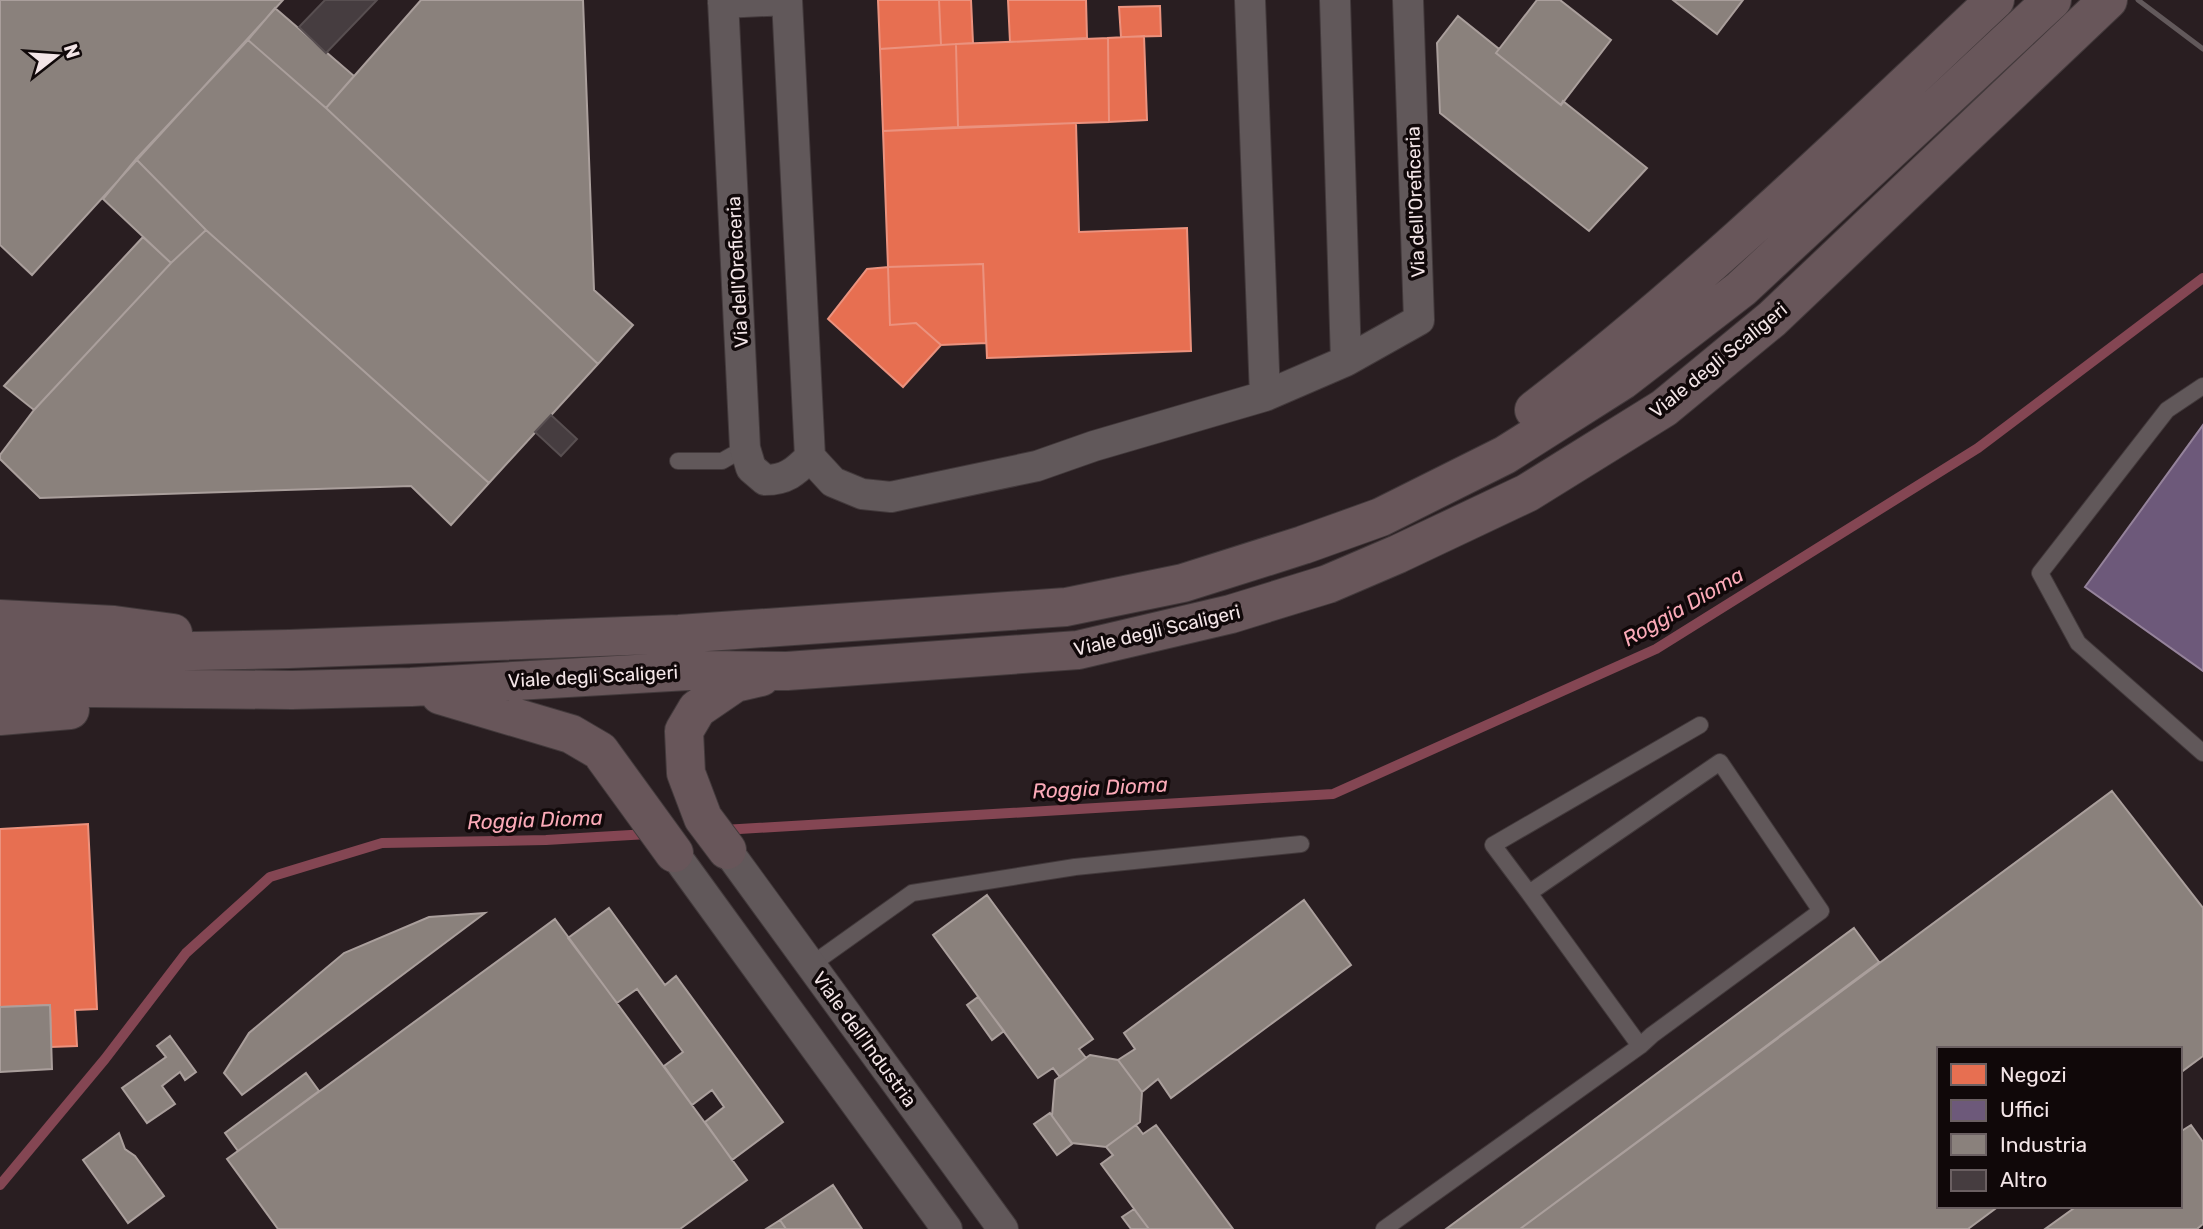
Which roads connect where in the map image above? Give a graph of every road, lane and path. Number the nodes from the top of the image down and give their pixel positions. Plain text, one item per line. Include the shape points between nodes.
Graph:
1 (786, 0) edge
2 (1250, 0) edge
3 (1335, 0) edge
4 (1408, 0) edge
5 (1995, 0) edge
6 (2052, 0) edge
7 (2108, 0) edge
8 (723, 2) edge
9 (1346, 361) junction
10 (2203, 386) edge
11 (1265, 396) junction
12 (745, 448) junction
13 (810, 457) junction
14 (678, 461) dead end
15 (1303, 545) junction
16 (0, 619) edge
17 (289, 649) junction
18 (0, 655) edge
19 (787, 671) junction
20 (0, 687) edge
21 (411, 687) junction
22 (292, 690) junction
23 (0, 716) edge
24 (1700, 725) dead end
25 (2203, 753) edge
26 (1301, 844) dead end
27 (727, 850) joint
28 (674, 853) joint
29 (1529, 893) junction
30 (811, 965) junction
31 (1640, 1046) junction
32 (947, 1229) edge
33 (1003, 1229) edge
34 (1384, 1229) edge

1 - 8 street, Via dell'Oreficeria
1 - 13 street, Via dell'Oreficeria
2 - 11 street
3 - 9 street
4 - 9 street, Via dell'Oreficeria via 1419,320
5 - 15 highway via 1608,354 1505,432
6 - 15 highway, Viale degli Scaligeri via 1741,289 1623,380 1505,455 1381,517
7 - 19 highway, Viale degli Scaligeri via 1772,319 1664,408 1527,493 1328,584 1231,614 1078,650
8 - 12 street, Via dell'Oreficeria
9 - 11 street, Via dell'Oreficeria
10 - 25 lane via 2167,410 2040,573 2078,643
11 - 13 street, Via dell'Oreficeria via 1037,466 891,497 862,494 833,482
12 - 13 street, Via dell'Oreficeria via 751,468 765,480 791,476
12 - 14 lane via 722,461
15 - 17 highway, Viale degli Scaligeri via 1183,583 1066,607 678,634
16 - 17 highway via 114,625
17 - 18 highway, Viale degli Scaligeri
19 - 21 highway, Viale degli Scaligeri via 705,670
19 - 27 highway via 735,683 697,709 684,731 685,773 704,818
20 - 22 highway, Viale degli Scaligeri
21 - 22 highway, Viale degli Scaligeri
21 - 28 highway via 571,734 600,751
22 - 23 highway
24 - 29 lane via 1493,845
26 - 30 lane via 1075,867 912,893
27 - 30 street, Viale dell'Industria
28 - 32 street
29 - 31 lane
29 - 31 lane via 1720,762 1821,911
30 - 33 street, Viale dell'Industria
31 - 34 lane

